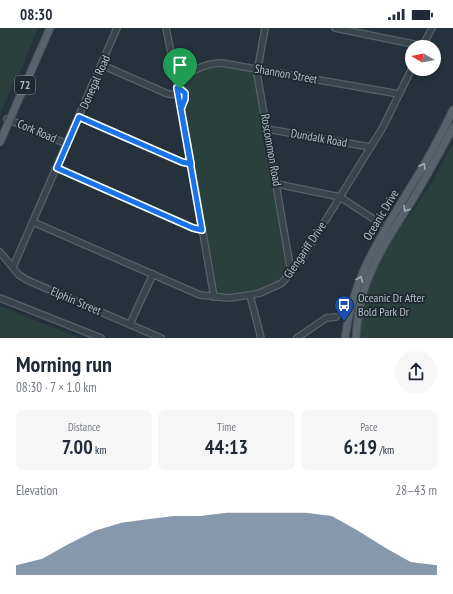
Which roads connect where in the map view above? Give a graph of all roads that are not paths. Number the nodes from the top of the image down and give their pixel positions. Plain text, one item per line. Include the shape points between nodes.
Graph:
1 (46, 28) edge
2 (50, 28) edge
3 (118, 28) edge
4 (166, 28) edge
5 (265, 28) edge
6 (336, 28) edge
7 (432, 28) edge
8 (426, 40) edge
9 (405, 42) edge
10 (102, 65) junction
11 (257, 70) junction
12 (408, 76) edge
13 (176, 78) junction
14 (177, 88) junction
15 (399, 94) junction
16 (178, 95) junction
17 (181, 109) junction
18 (453, 110) edge
19 (79, 117) junction
20 (9, 119) junction
21 (453, 127) edge
22 (267, 129) junction
23 (0, 134) edge
24 (0, 142) edge
25 (67, 144) junction
26 (370, 147) junction
27 (191, 164) junction
28 (57, 168) junction
29 (277, 184) junction
30 (340, 197) junction
31 (33, 222) junction
32 (386, 227) junction
33 (202, 230) junction
34 (393, 231) junction
35 (0, 252) edge
36 (13, 267) junction
37 (291, 272) junction
38 (153, 274) junction
39 (250, 295) junction
40 (214, 297) junction
41 (0, 298) edge
42 (336, 317) dead end
43 (130, 324) junction
44 (101, 338) edge
45 (161, 338) edge
46 (260, 338) edge
47 (297, 338) edge
48 (345, 338) edge
49 (356, 338) edge

1 - 20 main road, 72
2 - 20 main road, 72
3 - 10 street, Donegal Road
4 - 13 street
5 - 11 street, Roscommon Road
6 - 9 street
7 - 8 street
10 - 16 street via 168,94
10 - 19 street, Donegal Road
11 - 13 street, Shannon Street via 222,62 197,68
11 - 15 street, Shannon Street
11 - 22 street, Roscommon Road
12 - 15 street, Glengariff Drive
13 - 14 street
14 - 16 street
14 - 17 street via 185,93
15 - 26 street, Glengariff Drive
16 - 17 street
17 - 27 street
32 -> 18 main road, Oceanic Drive
19 - 25 street, Donegal Road
19 - 27 street
20 - 23 main road, 72
20 - 24 main road, 72
20 - 25 street, Cork Road
21 -> 34 main road, Oceanic Drive via 429,173
22 - 26 street, Dundalk Road
22 - 29 street, Roscommon Road
25 - 28 street, Donegal Road
26 - 30 street, Glengariff Drive
27 - 33 street
28 - 31 street, Donegal Road
28 - 33 street
29 - 30 street
29 - 37 street, Roscommon Road
30 - 32 street
30 - 37 street, Glengariff Drive
31 - 36 street, Donegal Road
31 - 38 street, Glengariff Drive
32 - 34 street
48 -> 32 main road, Oceanic Drive via 357,286 366,263
33 - 40 street
34 - 49 main road, Oceanic Drive via 373,267 365,288
35 - 36 street, Elphin Street
36 - 43 street, Elphin Street via 19,275 28,280
37 - 39 street, Glengariff Drive via 282,283
38 - 40 street, Glengariff Drive via 200,295
38 - 43 street
39 - 40 street, Glengariff Drive
39 - 46 street
41 - 44 street
42 - 47 street via 326,318
43 - 45 street, Elphin Street

